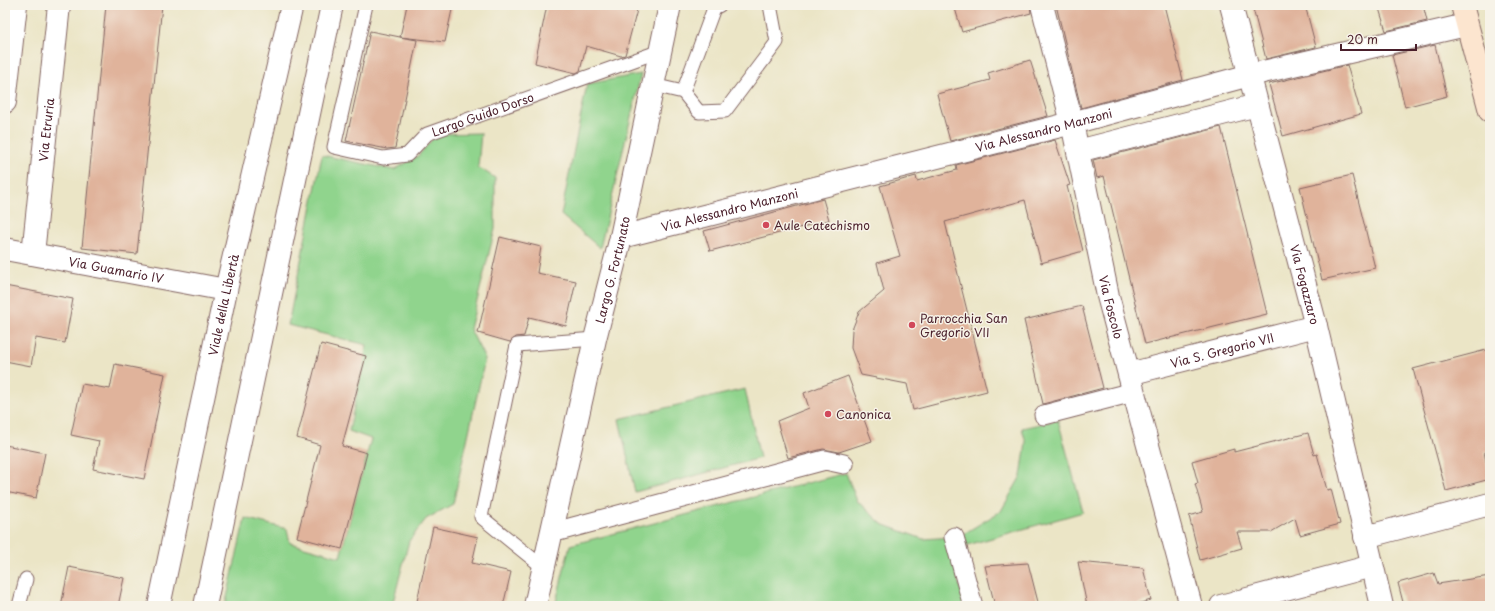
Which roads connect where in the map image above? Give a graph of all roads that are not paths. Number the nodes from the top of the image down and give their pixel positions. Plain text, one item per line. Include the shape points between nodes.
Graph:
1 (16, 5) edge
2 (58, 5) edge
3 (292, 5) edge
4 (332, 5) edge
5 (366, 5) edge
6 (670, 5) edge
7 (720, 5) edge
8 (770, 5) edge
9 (1042, 5) edge
10 (1231, 5) edge
11 (1464, 15) edge
12 (660, 51) junction
13 (1250, 76) junction
14 (653, 85) junction
15 (683, 92) junction
16 (5, 102) edge
17 (1257, 105) junction
18 (1490, 111) edge
19 (1072, 123) junction
20 (1078, 151) junction
21 (621, 237) junction
22 (5, 249) edge
23 (33, 254) junction
24 (226, 290) junction
25 (1316, 326) junction
26 (595, 339) junction
27 (1131, 383) junction
28 (1044, 415) dead end
29 (844, 464) dead end
30 (1490, 504) edge
31 (551, 533) junction
32 (1373, 535) junction
33 (954, 537) dead end
34 (1372, 566) junction
35 (544, 568) junction
36 (26, 579) dead end
37 (19, 606) edge
38 (159, 606) edge
39 (205, 606) edge
40 (535, 606) edge
41 (973, 606) edge
42 (1191, 606) edge
43 (1221, 606) edge
44 (1382, 606) edge

1 - 16 street
2 - 23 street, Via Etruria
3 - 24 street, Viale della Libertà
4 - 39 street
5 - 12 lane, Largo Guido Dorso via 334,147 383,158 407,155 427,134
6 - 12 street, Largo G. Fortunato
7 - 15 lane via 714,8
8 - 15 lane via 777,42 725,110 699,112
9 - 19 street, Via Foscolo
10 - 13 street, Via Fogazzaro
11 - 13 street, Via Alessandro Manzoni
11 - 18 main road
12 - 14 street, Largo G. Fortunato
13 - 17 street, Via Fogazzaro
13 - 19 street, Via Alessandro Manzoni
14 - 15 lane
14 - 21 street, Largo G. Fortunato
17 - 20 street
17 - 25 street, Via Fogazzaro
19 - 20 street, Via Foscolo
19 - 21 street, Via Alessandro Manzoni
20 - 27 street, Via Foscolo via 1108,296
21 - 26 street, Largo G. Fortunato
22 - 23 street, Via Guamario IV
23 - 24 street, Via Guamario IV
24 - 38 street, Viale della Libertà
25 - 27 street, Via S. Gregorio VII
25 - 32 street, Via Fogazzaro
26 - 31 street, Largo G. Fortunato
26 - 35 lane via 516,345 481,517
27 - 28 street
27 - 42 street, Via Foscolo
29 - 31 street via 825,460
30 - 32 street
31 - 35 street, Largo G. Fortunato
32 - 34 street, Via Fogazzaro
33 - 41 street
34 - 43 street
34 - 44 street, Via Fogazzaro
35 - 40 street, Largo G. Fortunato
36 - 37 lane

